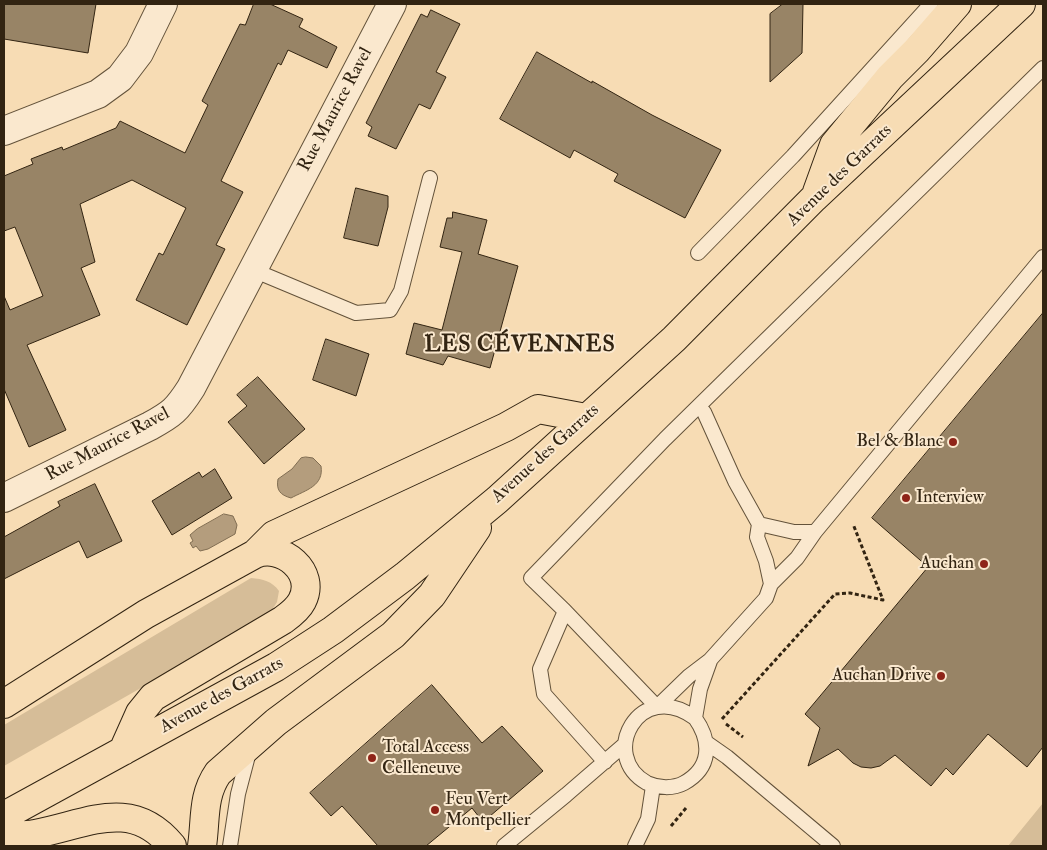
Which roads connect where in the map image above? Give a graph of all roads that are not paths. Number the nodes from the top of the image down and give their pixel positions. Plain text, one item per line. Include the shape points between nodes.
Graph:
1 (162, 4) edge
2 (392, 4) edge
3 (931, 4) edge
4 (957, 4) edge
5 (1021, 4) edge
6 (1043, 68) edge
7 (4, 131) edge
8 (430, 178) dead end
9 (814, 198) junction
10 (698, 253) dead end
11 (1043, 257) edge
12 (253, 270) junction
13 (704, 412) dead end
14 (586, 418) junction
15 (4, 498) edge
16 (497, 500) junction
17 (758, 524) junction
18 (815, 532) junction
19 (255, 554) junction
20 (771, 584) junction
21 (565, 611) junction
22 (710, 660) junction
23 (4, 704) edge
24 (657, 707) junction
25 (695, 718) junction
26 (707, 743) junction
27 (252, 744) junction
28 (625, 744) junction
29 (123, 750) junction
30 (605, 762) junction
31 (653, 786) junction
32 (4, 816) edge
33 (4, 835) edge
34 (172, 846) edge
35 (202, 846) edge
36 (230, 846) edge
37 (504, 846) edge
38 (635, 846) edge
39 (833, 846) edge

1 - 7 street via 139,53 120,78 98,94
2 - 12 street, Rue Maurice Ravel
3 - 10 lane via 794,156
4 - 9 main road via 890,77 834,145
5 - 9 main road, Avenue des Garrats
6 - 21 lane via 665,439 531,578
8 - 12 lane via 401,292 390,310 356,313
9 - 14 main road, Avenue des Garrats via 674,339
11 - 18 lane
12 - 15 street, Rue Maurice Ravel via 191,388 171,414
13 - 17 lane
14 - 16 main road, Avenue des Garrats
14 - 19 main road via 538,409 274,535
16 - 27 main road via 432,595 393,635 276,722
16 - 29 main road, Avenue des Garrats via 333,630 276,667
17 - 18 lane via 794,532
17 - 20 lane via 757,537
18 - 20 lane via 798,558
19 - 23 main road via 146,614
19 - 29 main road via 271,551 292,560 305,580 303,601 283,620 153,697 140,713
20 - 22 lane via 766,598
21 - 24 lane
21 - 30 lane via 540,669 544,694
22 - 24 lane
22 - 25 lane
24 - 25 lane via 671,706
24 - 28 lane via 638,716
25 - 26 lane
26 - 31 lane via 706,757 691,779 667,788
26 - 39 lane
27 - 35 main road via 223,768 210,787
27 - 36 lane via 238,794
28 - 30 lane
28 - 31 lane via 626,758 632,770
29 - 32 main road, Avenue des Garrats
30 - 37 lane
31 - 38 lane via 648,819
33 - 34 main road via 34,834 120,816 147,824

